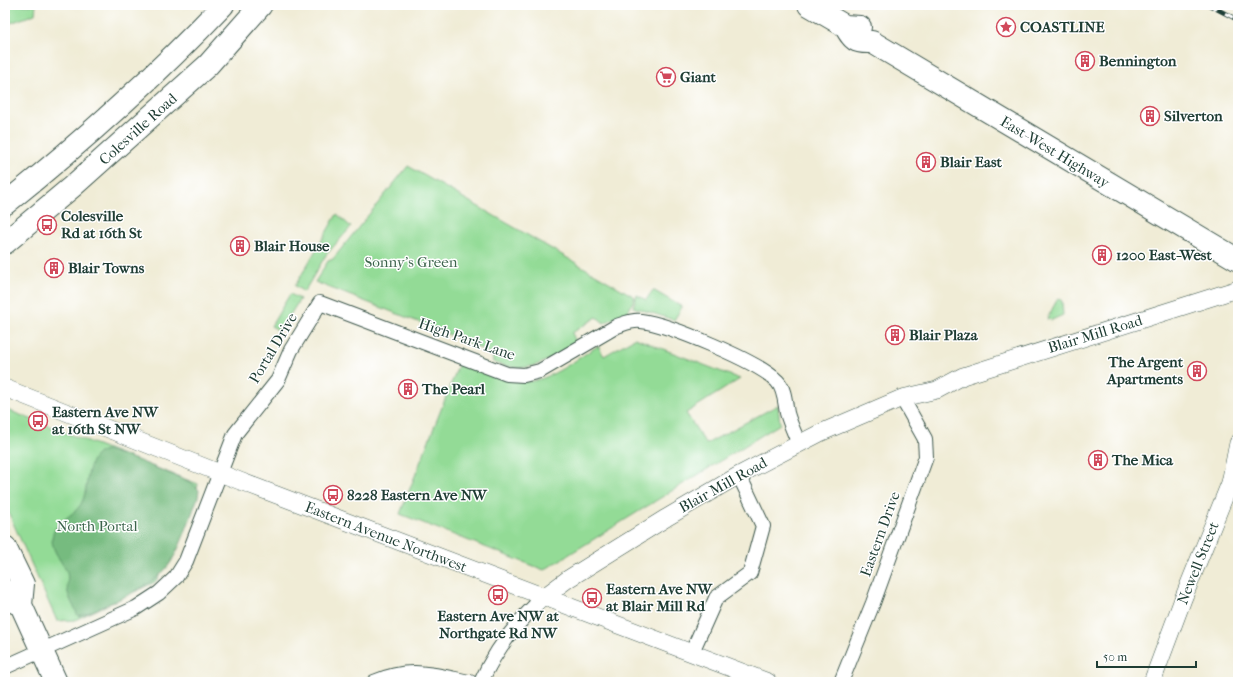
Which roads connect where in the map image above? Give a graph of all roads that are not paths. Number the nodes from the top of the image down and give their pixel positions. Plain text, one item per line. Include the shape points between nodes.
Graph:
1 (223, 5) edge
2 (262, 5) edge
3 (809, 5) edge
4 (5, 204) edge
5 (5, 243) edge
6 (1238, 260) edge
7 (1238, 289) edge
8 (320, 303) joint
9 (5, 388) edge
10 (908, 396) junction
11 (799, 444) junction
12 (1237, 454) edge
13 (220, 473) junction
14 (739, 475) junction
15 (5, 547) edge
16 (5, 591) edge
17 (544, 597) junction
18 (21, 605) junction
19 (41, 650) junction
20 (692, 652) junction
21 (5, 667) edge
22 (56, 682) edge
23 (374, 682) edge
24 (470, 682) edge
25 (481, 682) edge
26 (768, 682) edge
27 (841, 682) edge
28 (1152, 682) edge

1 - 4 main road, Colesville Road via 169,61 62,157
2 - 5 main road, Colesville Road via 208,65
3 - 6 main road, East-West Highway via 845,26 861,27 870,32 872,42
7 - 10 street, Blair Mill Road via 1016,358 954,381 934,378
8 - 11 street, High Park Lane via 507,374 524,375 540,371 617,326 631,321 643,321 690,336 759,368 779,382
8 - 13 street, Portal Drive via 291,350 278,380 235,434
9 - 13 street, Eastern Avenue Northwest
10 - 11 street, Blair Mill Road
10 - 27 street, Eastern Drive via 925,439 926,457 874,603
11 - 14 street, Blair Mill Road
12 - 28 street, Newell Street via 1230,483
13 - 17 street, Eastern Avenue Northwest
13 - 19 street, Portal Drive via 186,561 176,577 160,593 136,608
14 - 17 street, Blair Mill Road via 652,526
14 - 20 street via 763,526 750,574 716,598
15 - 18 main road via 23,584
16 - 18 main road via 8,599
17 - 20 street, Eastern Avenue Northwest
17 - 25 street via 524,616 493,658
18 - 19 main road
19 - 21 street, Portal Drive
19 - 22 main road
20 - 26 street, Eastern Avenue Northwest
23 - 24 street via 395,674 420,672

